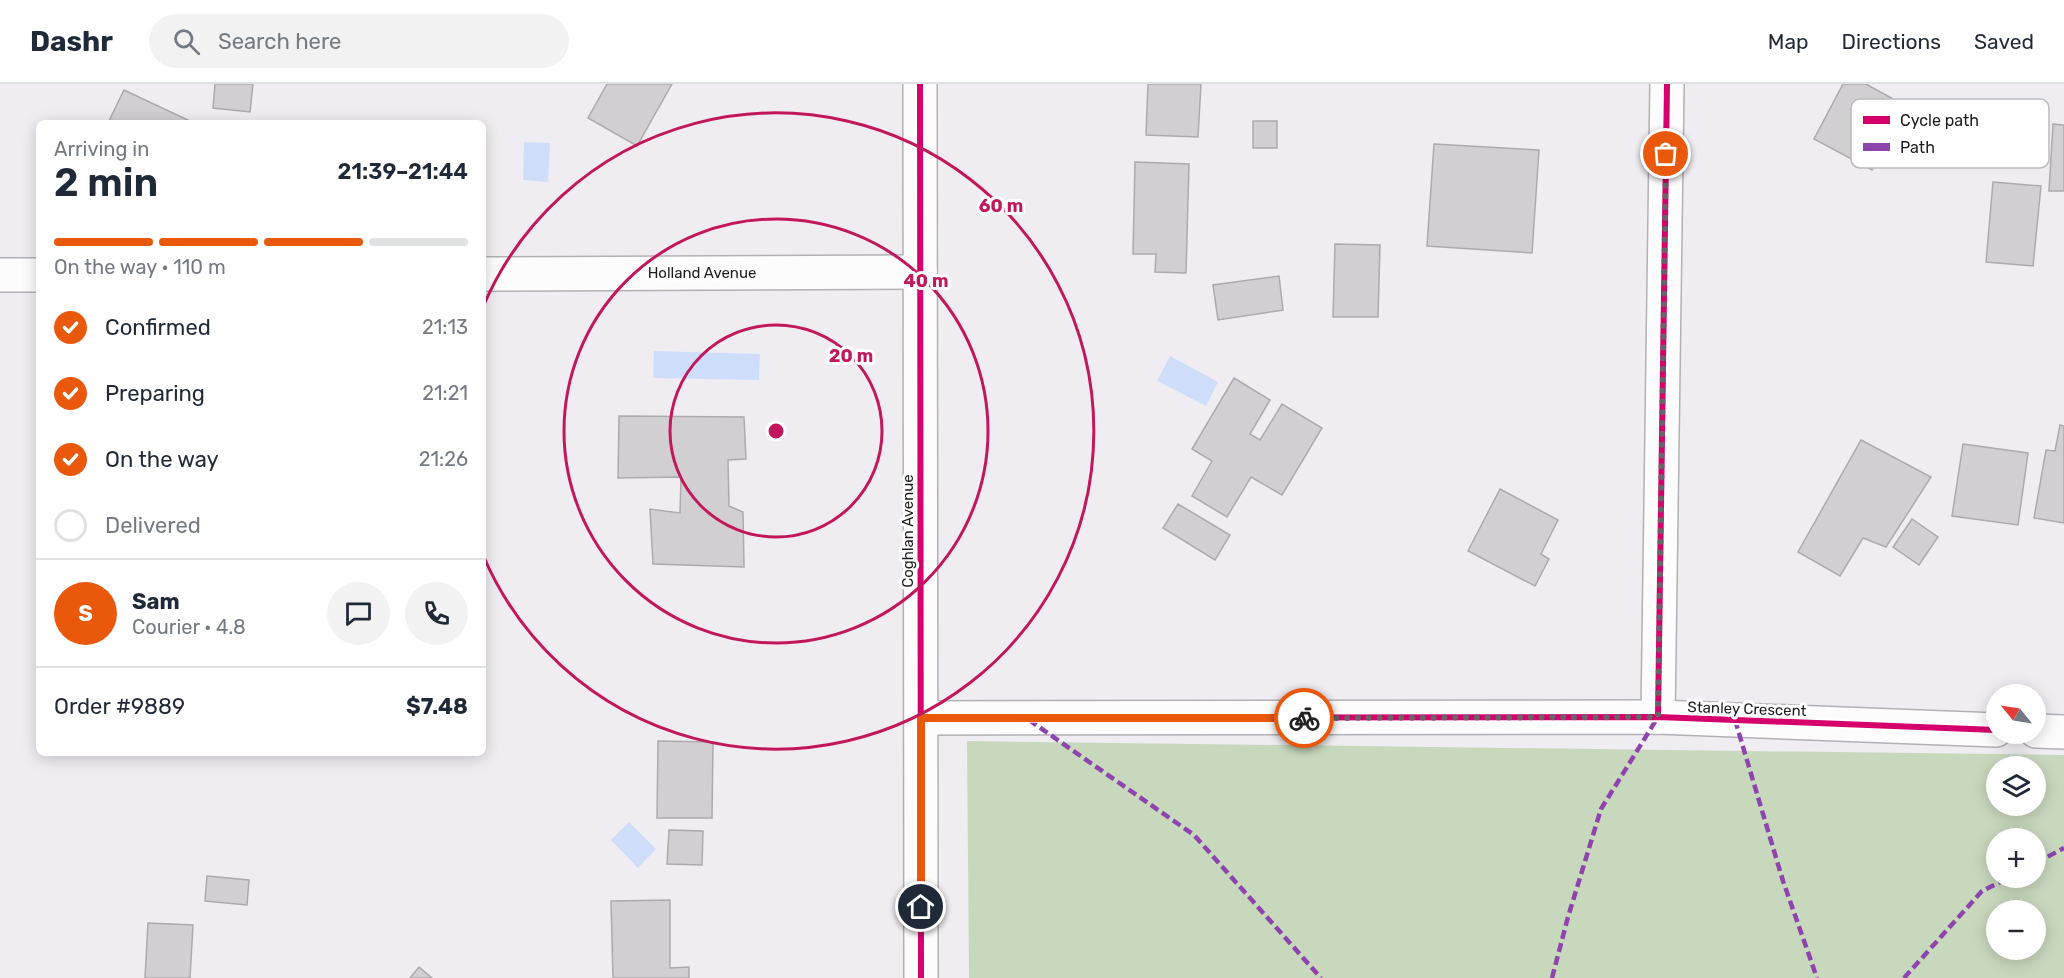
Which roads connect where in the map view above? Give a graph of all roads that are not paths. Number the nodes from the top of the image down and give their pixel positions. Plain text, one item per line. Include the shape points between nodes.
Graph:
1 (920, 84) edge
2 (1667, 84) edge
3 (920, 272) junction
4 (486, 274) edge
5 (0, 275) edge
6 (36, 275) edge
7 (1658, 717) junction
8 (921, 718) junction
9 (1986, 730) edge
10 (2046, 731) edge
11 (2064, 732) edge
12 (921, 978) edge

1 - 3 street, Coghlan Avenue
2 - 7 street
3 - 4 street, Holland Avenue
3 - 8 street, Coghlan Avenue
5 - 6 street
7 - 8 street, Stanley Crescent
7 - 9 street, Stanley Crescent
8 - 12 street, Coghlan Avenue
10 - 11 street

